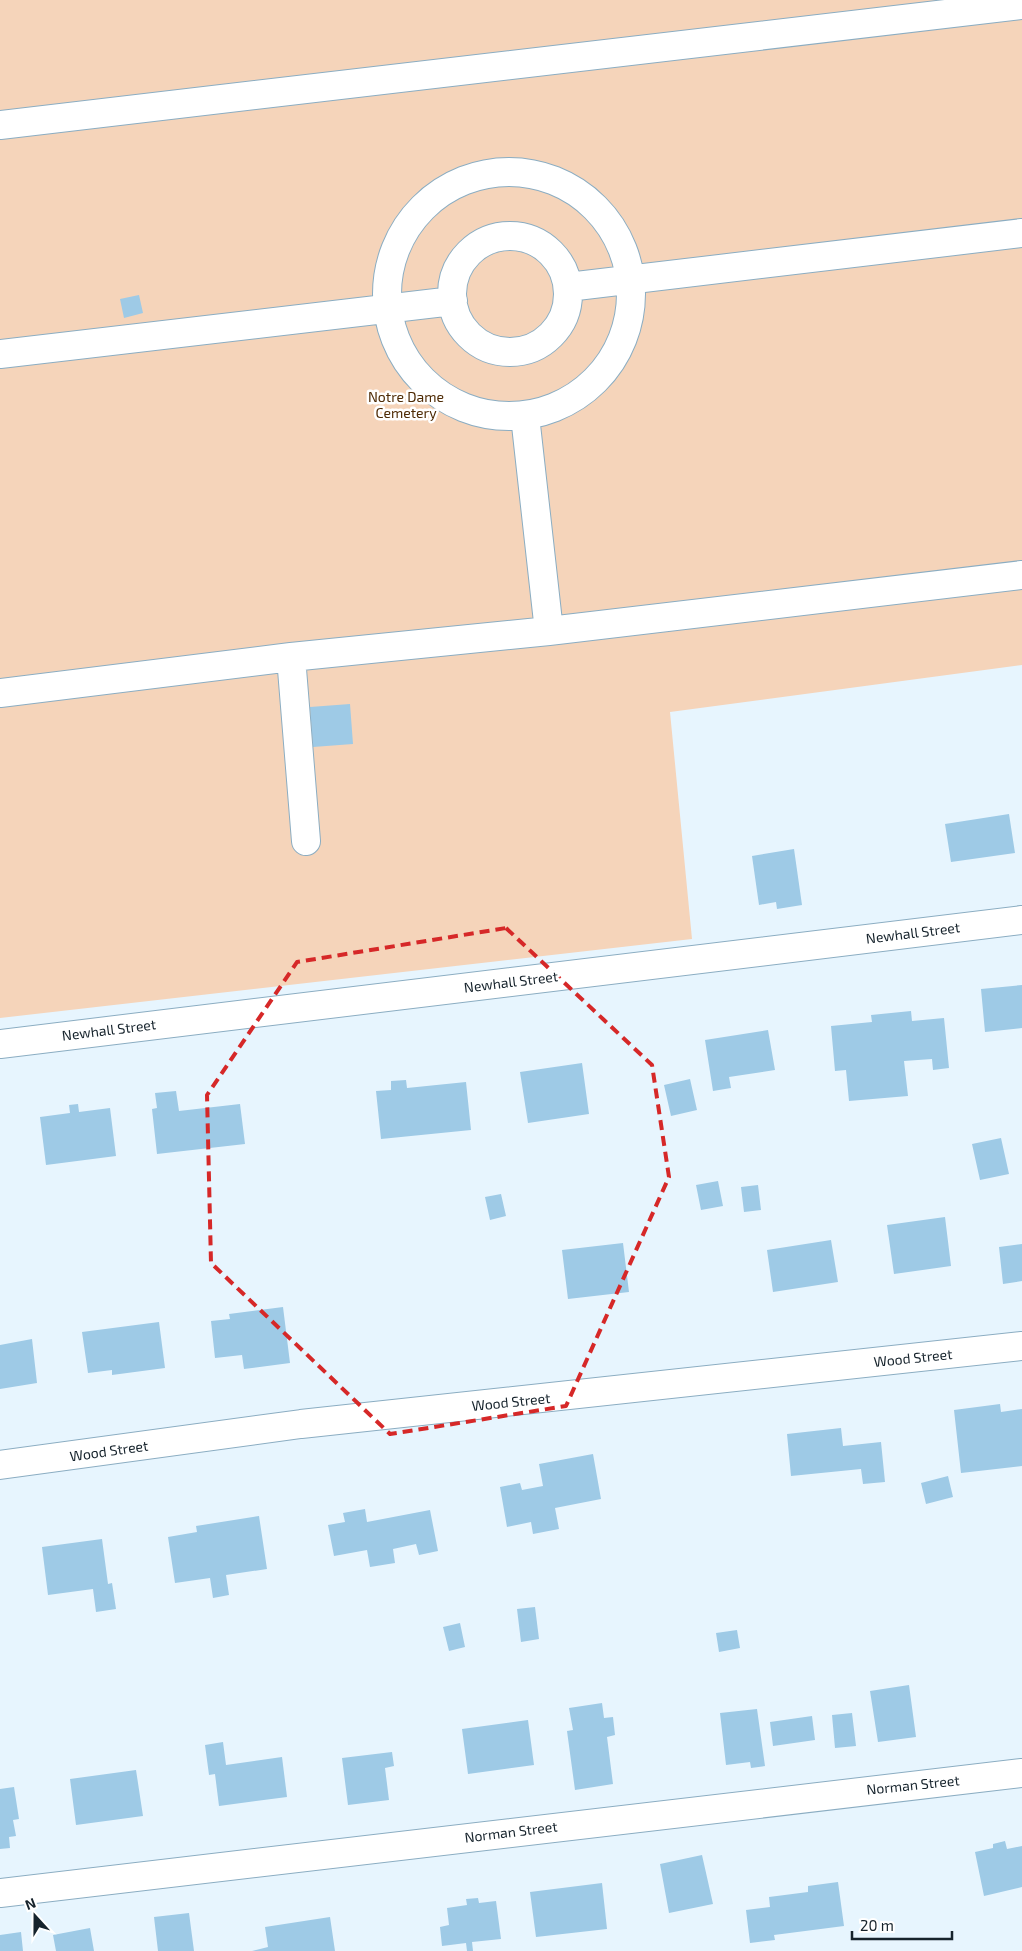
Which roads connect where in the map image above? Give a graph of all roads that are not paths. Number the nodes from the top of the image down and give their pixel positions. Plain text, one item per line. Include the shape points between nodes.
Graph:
1 (1022, 4) edge
2 (0, 125) edge
3 (1022, 233) edge
4 (631, 281) junction
5 (568, 287) junction
6 (453, 301) junction
7 (386, 310) junction
8 (0, 354) edge
9 (525, 416) junction
10 (1022, 575) edge
11 (549, 631) junction
12 (291, 657) junction
13 (0, 693) edge
14 (306, 841) dead end
15 (1022, 920) edge
16 (0, 1044) edge
17 (1022, 1346) edge
18 (0, 1465) edge
19 (1022, 1772) edge
20 (0, 1893) edge

1 - 2 street
3 - 4 street
4 - 5 street
4 - 7 street via 623,248 610,223 590,202 566,185 539,176 510,172 482,175 455,185 430,201 410,221 396,246 388,274
4 - 9 street via 631,308 623,340 607,368 584,391 556,407
5 - 6 street via 562,268 550,252 533,241 514,236 494,239 476,248 462,262 454,281
5 - 6 street via 567,305 561,322 550,337 535,347 517,352 499,351 467,334
6 - 7 street
7 - 8 street
7 - 9 street via 393,335 409,365 431,389 459,406 491,416
9 - 11 street
10 - 11 street
11 - 12 street
12 - 13 street
12 - 14 street
15 - 16 street, Newhall Street
17 - 18 street, Wood Street via 300,1424
19 - 20 street, Norman Street

